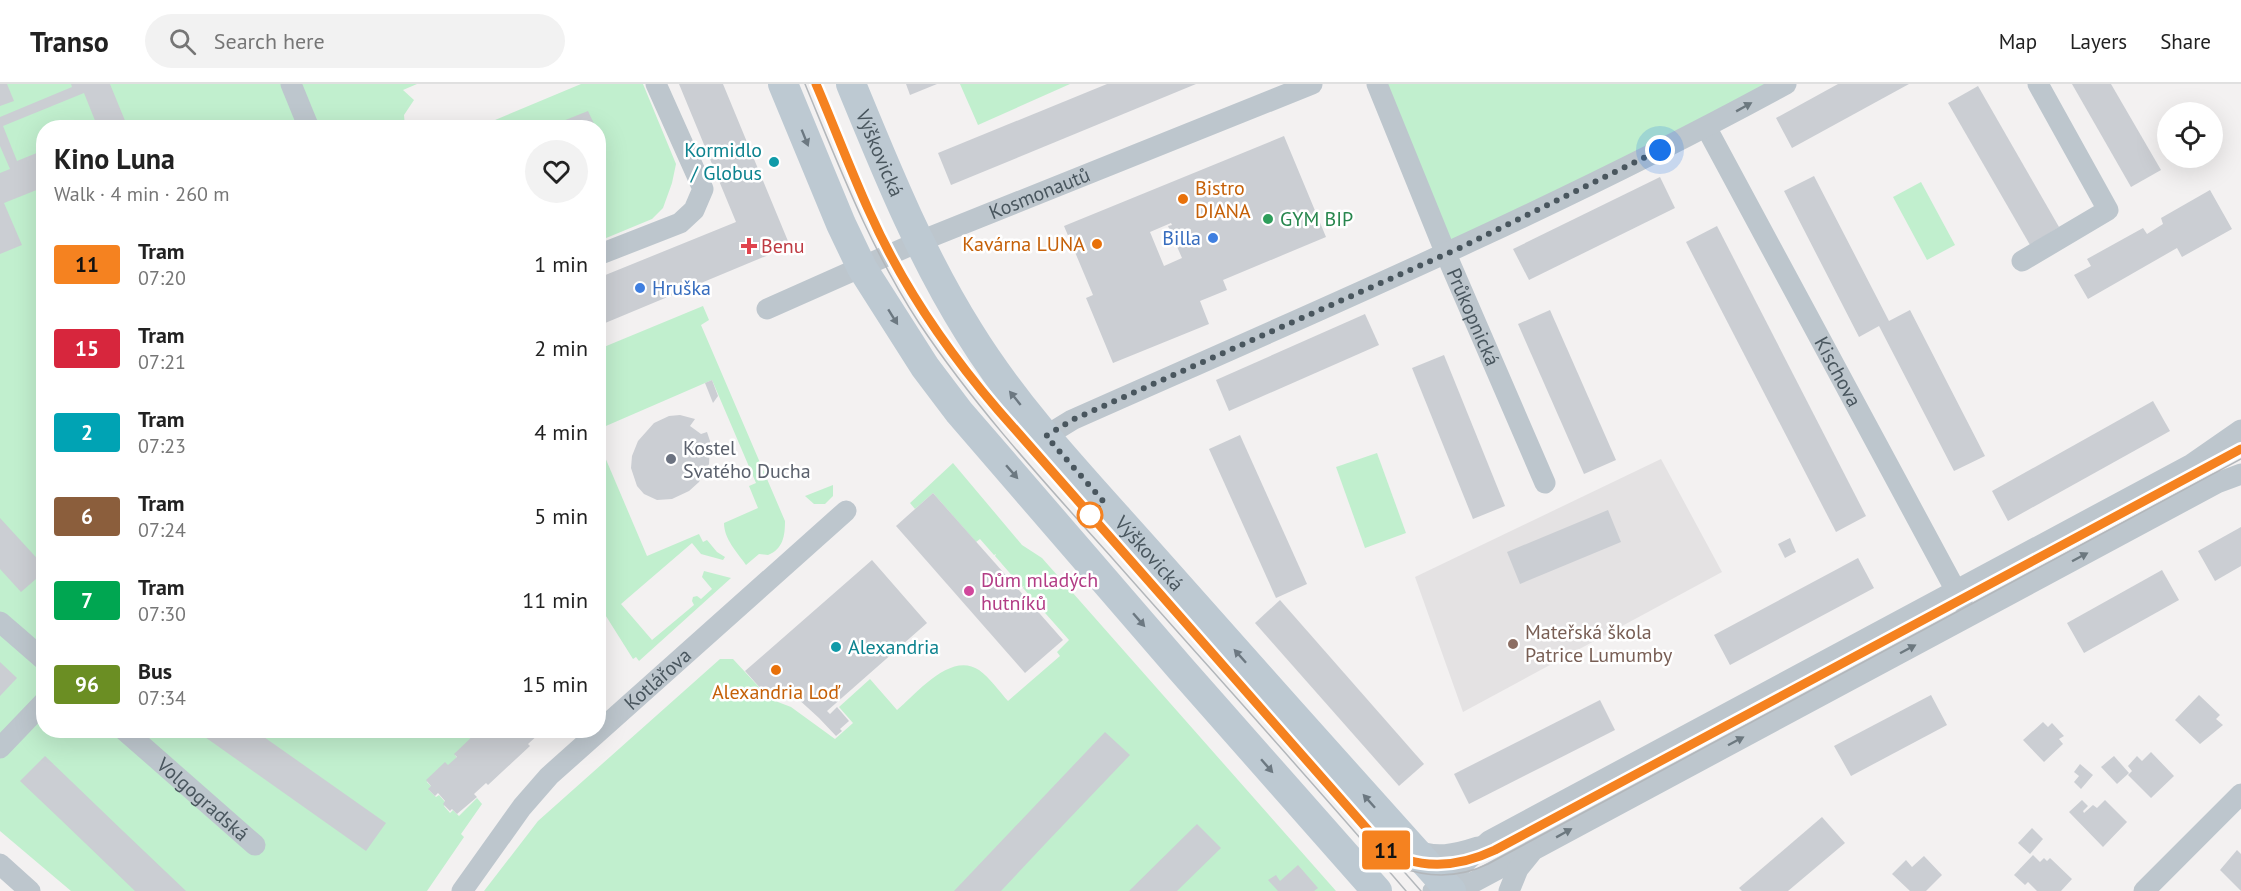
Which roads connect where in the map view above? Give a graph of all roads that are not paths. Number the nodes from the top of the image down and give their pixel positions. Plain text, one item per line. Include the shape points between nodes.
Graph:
1 (291, 84) edge
2 (656, 84) edge
3 (783, 84) edge
4 (851, 84) edge
5 (1312, 84) edge
6 (1377, 84) edge
7 (1786, 84) edge
8 (2038, 84) edge
9 (306, 120) edge
10 (1706, 128) junction
11 (918, 242) junction
12 (606, 252) edge
13 (1446, 254) junction
14 (2022, 261) dead end
15 (862, 268) junction
16 (767, 309) dead end
17 (2241, 430) edge
18 (1046, 436) junction
19 (2241, 474) edge
20 (1545, 483) dead end
21 (846, 511) dead end
22 (1956, 591) junction
23 (1970, 616) junction
24 (0, 622) edge
25 (36, 653) edge
26 (36, 710) edge
27 (606, 725) edge
28 (133, 738) edge
29 (592, 738) edge
30 (0, 748) edge
31 (2241, 795) edge
32 (1489, 841) junction
33 (255, 844) dead end
34 (1409, 845) junction
35 (1540, 846) junction
36 (0, 864) edge
37 (1446, 889) edge
38 (30, 891) edge
39 (462, 891) edge
40 (1377, 891) edge
41 (1509, 891) edge
42 (2144, 891) edge

1 - 9 street
2 - 12 street via 703,189 694,210 680,223
3 -> 15 street
4 - 11 street, Výškovická
5 - 11 street, Kosmonautů
6 - 13 street, Průkopnická
10 -> 7 street
8 - 14 street via 2108,210
10 - 13 street
10 - 22 street, Kischova
11 - 15 street, Kosmonautů
18 -> 11 street, Výškovická via 970,334
13 - 18 street via 1072,420
13 - 20 street, Průkopnická
15 - 16 street, Kosmonautů
15 -> 40 street via 925,367 959,412
17 - 22 street via 2192,464
34 -> 18 street, Výškovická
23 -> 19 street via 2217,483
21 - 27 street, Kotlářova
22 - 23 street, Kischova
22 - 32 street
35 -> 23 street
24 - 25 street
26 - 30 street
28 - 33 street, Volgogradská
29 - 39 street, Kotlářova via 549,776 522,807
31 - 42 street
32 - 34 street via 1452,854 1422,853
32 - 37 street
34 - 37 street, Výškovická
35 - 37 street
35 - 41 street via 1522,863
36 - 38 street

